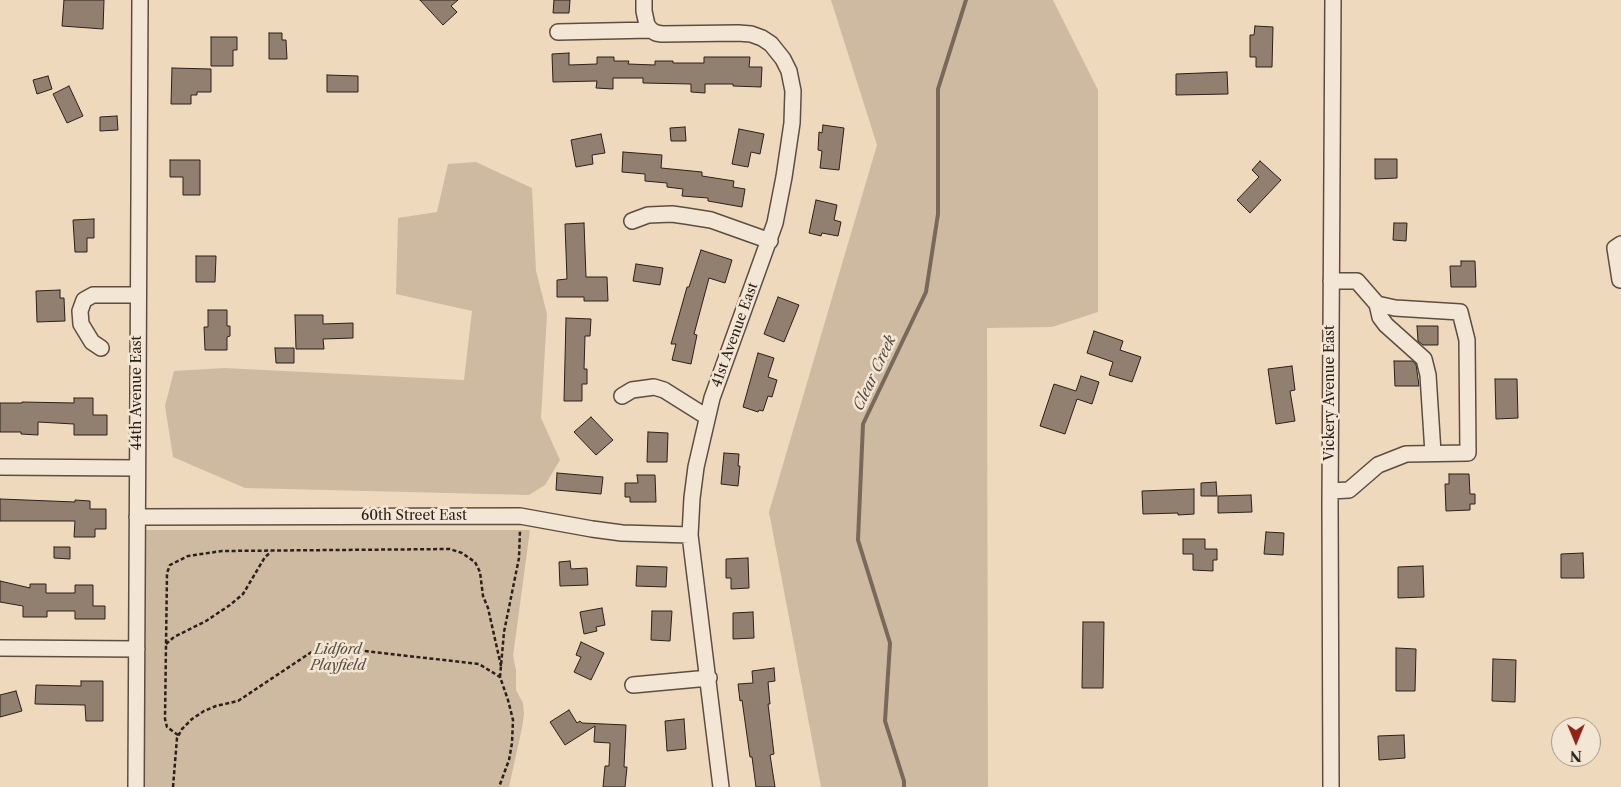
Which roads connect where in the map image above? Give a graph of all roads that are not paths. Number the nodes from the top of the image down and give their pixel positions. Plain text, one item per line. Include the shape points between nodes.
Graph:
1 (140, 0) edge
2 (644, 0) edge
3 (1333, 0) edge
4 (651, 30) junction
5 (558, 32) dead end
6 (632, 221) dead end
7 (770, 241) junction
8 (1621, 244) edge
9 (1620, 280) edge
10 (1331, 281) junction
11 (138, 295) junction
12 (1377, 304) junction
13 (101, 348) dead end
14 (622, 396) dead end
15 (707, 417) junction
16 (1433, 453) junction
17 (0, 467) edge
18 (137, 468) junction
19 (1330, 491) junction
20 (136, 517) junction
21 (690, 535) junction
22 (0, 648) edge
23 (136, 649) junction
24 (709, 678) junction
25 (633, 685) dead end
26 (136, 787) edge
27 (721, 787) edge
28 (1331, 787) edge

1 - 11 street, 44th Avenue East
2 - 4 street via 645,18
3 - 10 street, Vickery Avenue East
4 - 5 street, 41st Avenue East
4 - 7 street, 41st Avenue East via 662,34 757,35 783,59 792,84 793,110 779,205
6 - 7 street via 648,215 686,216 711,220
7 - 15 street, 41st Avenue East
8 - 9 street via 1615,248
10 - 12 street via 1357,281
10 - 19 street, Vickery Avenue East
11 - 13 street via 93,295 84,300 80,311 81,324 92,342
11 - 18 street, 44th Avenue East
12 - 16 street via 1386,325 1424,359
12 - 16 street via 1460,312 1467,340 1468,452
14 - 15 street via 632,390 654,387
15 - 21 street, 41st Avenue East via 694,482
16 - 19 street via 1406,454 1378,465 1349,490
17 - 18 street
18 - 20 street, 44th Avenue East
19 - 28 street, Vickery Avenue East
20 - 21 street, 60th Street East via 520,516 592,529
20 - 23 street, 44th Avenue East
21 - 24 street, 41st Avenue East
22 - 23 street
23 - 26 street, 44th Avenue East
24 - 25 street
24 - 27 street, 41st Avenue East

